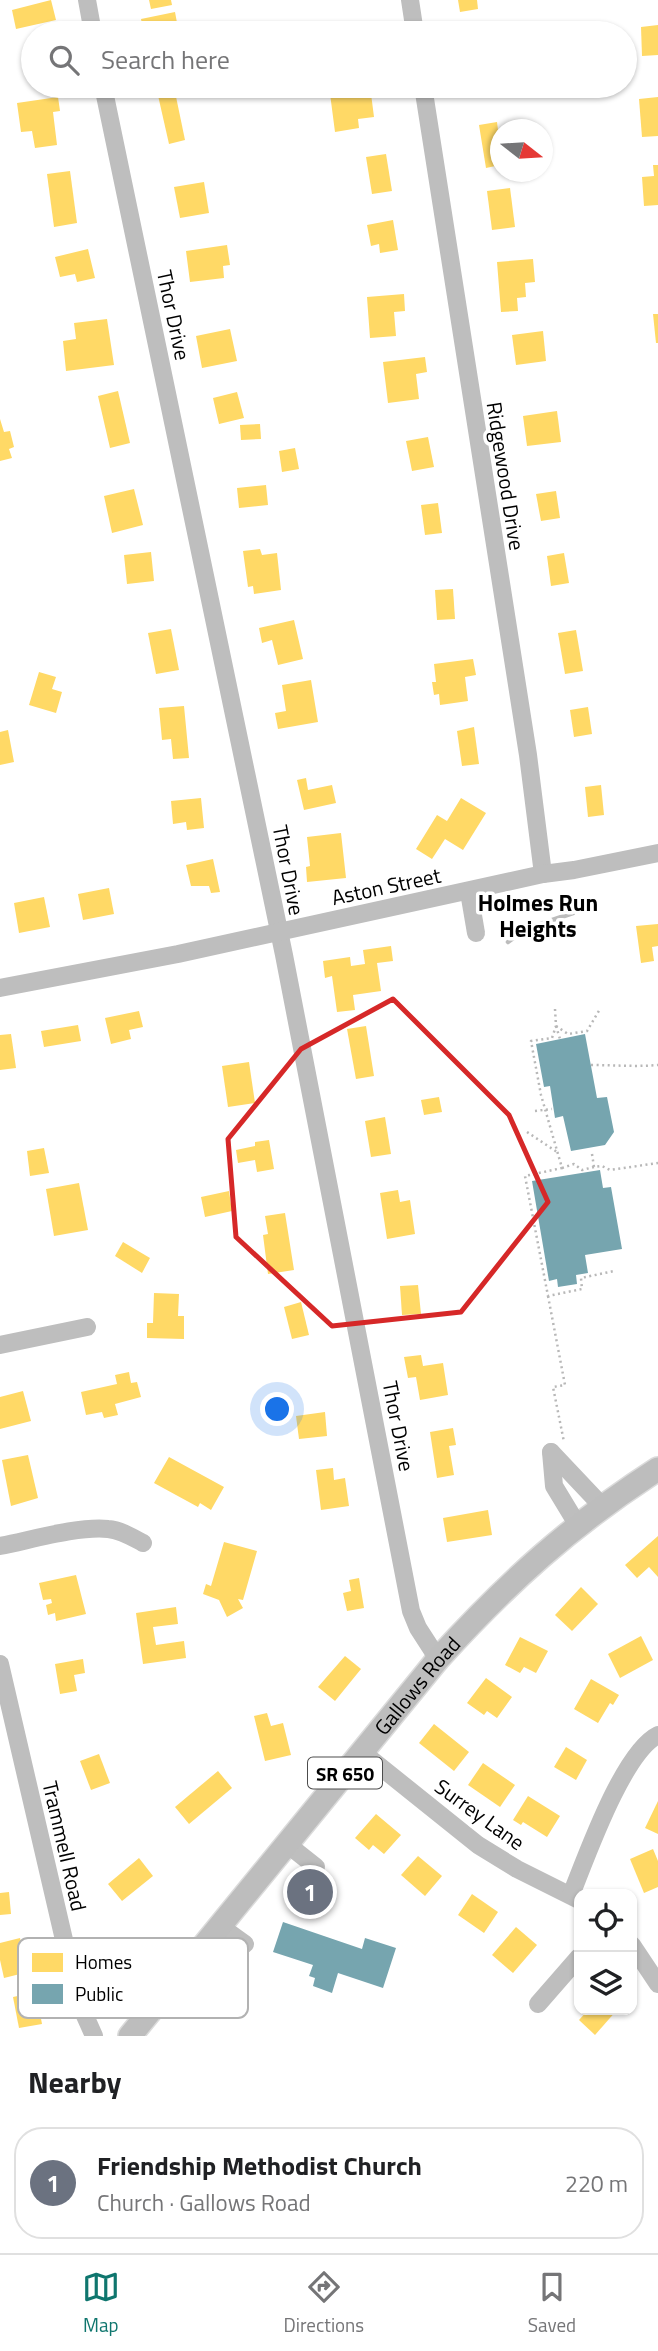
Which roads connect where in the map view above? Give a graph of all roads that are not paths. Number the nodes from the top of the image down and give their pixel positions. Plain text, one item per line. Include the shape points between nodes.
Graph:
1 (87, 0) edge
2 (410, 0) edge
3 (91, 21) edge
4 (413, 21) edge
5 (105, 98) edge
6 (425, 98) edge
7 (658, 853) edge
8 (543, 874) junction
9 (468, 892) junction
10 (278, 933) junction
11 (476, 933) dead end
12 (0, 988) edge
13 (87, 1327) dead end
14 (0, 1345) edge
15 (658, 1469) edge
16 (602, 1506) junction
17 (577, 1524) junction
18 (143, 1542) dead end
19 (0, 1546) edge
20 (438, 1658) junction
21 (0, 1664) edge
22 (658, 1735) edge
23 (362, 1752) junction
24 (287, 1844) junction
25 (316, 1867) dead end
26 (578, 1889) edge
27 (574, 1898) edge
28 (220, 1926) junction
29 (64, 1938) edge
30 (210, 1938) edge
31 (236, 1938) edge
32 (637, 1952) edge
33 (574, 1963) edge
34 (658, 1984) edge
35 (538, 2004) dead end
36 (86, 2018) edge
37 (145, 2018) edge
38 (94, 2036) edge
39 (130, 2036) edge

1 - 3 street
2 - 4 street
5 - 10 street, Thor Drive
6 - 8 street, Ridgewood Drive
7 - 8 street, Aston Street
8 - 9 street, Aston Street
9 - 10 street, Aston Street
9 - 11 street
10 - 12 street, Aston Street
10 - 20 street, Thor Drive via 411,1611
13 - 14 street
15 - 16 main road, Gallows Road / SR 650
16 - 17 main road, Gallows Road / SR 650
16 - 17 street via 558,1448 554,1486
17 - 20 main road, Gallows Road / SR 650 via 530,1563
18 - 19 street via 123,1532 99,1529
20 - 23 main road, Gallows Road / SR 650
21 - 29 street, Trammell Road
22 - 26 street via 639,1750 628,1769
23 - 24 main road, Gallows Road / SR 650
23 - 27 street, Surrey Lane via 478,1845
24 - 25 street
24 - 28 main road, Gallows Road / SR 650
28 - 30 main road, Gallows Road / SR 650
28 - 31 street
32 - 34 street
33 - 35 street
36 - 38 street, Trammell Road
37 - 39 main road, Gallows Road / SR 650

